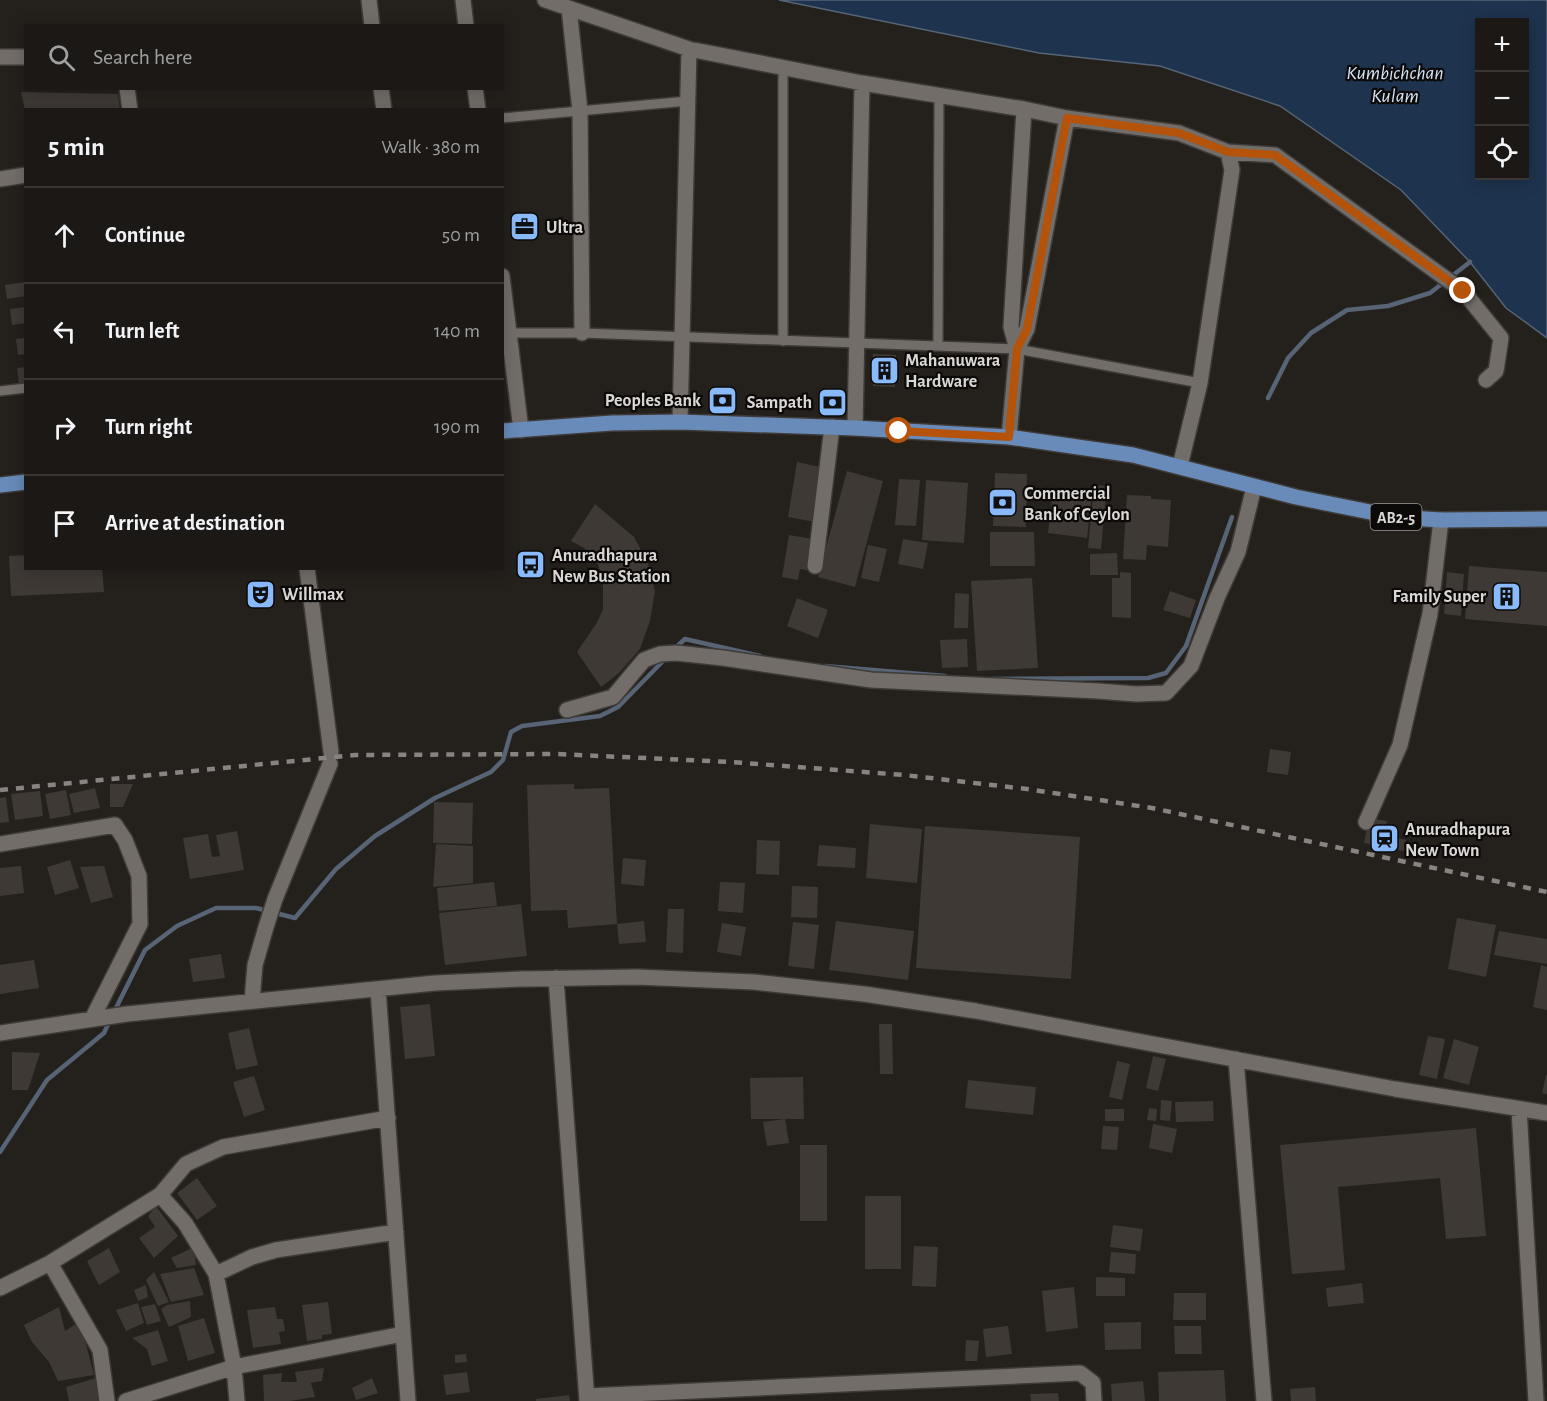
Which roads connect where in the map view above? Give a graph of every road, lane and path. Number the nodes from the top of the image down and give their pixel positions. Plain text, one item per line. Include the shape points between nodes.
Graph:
1 (369, 0) edge
2 (463, 0) edge
3 (545, 0) edge
4 (569, 8) junction
5 (372, 24) edge
6 (466, 24) edge
7 (689, 49) junction
8 (0, 57) edge
9 (24, 57) edge
10 (783, 68) junction
11 (862, 83) junction
12 (127, 90) edge
13 (381, 90) edge
14 (476, 90) edge
15 (939, 95) junction
16 (688, 101) junction
17 (130, 108) edge
18 (384, 108) edge
19 (478, 108) edge
20 (1024, 109) junction
21 (580, 111) junction
22 (504, 118) edge
23 (1067, 118) junction
24 (1228, 152) junction
25 (24, 175) edge
26 (0, 179) edge
27 (504, 299) edge
28 (507, 333) edge
29 (582, 333) junction
30 (681, 338) junction
31 (783, 341) junction
32 (857, 344) junction
33 (938, 346) junction
34 (1017, 349) junction
35 (1486, 380) dead end
36 (1200, 383) junction
37 (24, 388) edge
38 (0, 390) edge
39 (680, 422) junction
40 (832, 427) junction
41 (855, 428) junction
42 (521, 430) junction
43 (504, 432) edge
44 (1009, 437) junction
45 (1180, 466) junction
46 (24, 482) edge
47 (0, 484) edge
48 (1246, 484) junction
49 (1547, 519) edge
50 (1441, 520) junction
51 (815, 566) dead end
52 (307, 570) edge
53 (567, 710) dead end
54 (1366, 822) dead end
55 (0, 844) edge
56 (556, 978) junction
57 (378, 989) junction
58 (252, 1001) junction
59 (98, 1018) junction
60 (0, 1033) edge
61 (1236, 1059) junction
62 (1519, 1109) junction
63 (1547, 1113) edge
64 (388, 1118) junction
65 (160, 1195) junction
66 (396, 1232) junction
67 (50, 1263) junction
68 (216, 1274) junction
69 (0, 1288) edge
70 (403, 1334) junction
71 (234, 1367) junction
72 (587, 1398) edge
73 (107, 1401) edge
74 (126, 1401) edge
75 (237, 1401) edge
76 (408, 1401) edge
77 (1094, 1401) edge
78 (1264, 1401) edge
79 (1536, 1401) edge

1 - 5 street
2 - 6 street
3 - 4 street
4 - 7 street
4 - 21 street
7 - 10 street
7 - 16 street
8 - 9 street
10 - 11 street
10 - 31 lane
11 - 15 street
11 - 32 street
12 - 17 street
13 - 18 street
14 - 19 street
15 - 20 street
15 - 33 lane
16 - 21 lane
16 - 30 street
20 - 23 street
20 - 34 street via 1011,327
21 - 22 lane
21 - 29 street
23 - 24 street via 1179,133
23 - 34 street via 1027,329
24 - 35 street via 1275,155 1463,291 1501,338 1496,371
24 - 36 street via 1232,170
25 - 26 street
27 - 28 street
28 - 29 lane
28 - 42 street
29 - 30 lane
30 - 31 lane
30 - 39 street
31 - 32 lane
32 - 33 lane
32 - 41 street
33 - 34 lane
34 - 36 lane
34 - 44 street
36 - 45 street
37 - 38 lane
39 - 40 main road, AB2-5
39 - 42 main road, AB2-5
40 - 41 main road, AB2-5
40 - 51 street
41 - 44 main road, AB2-5
42 - 43 main road, AB2-5
44 - 45 main road, AB2-5 via 1094,448
45 - 48 main road, AB2-5
46 - 47 main road
48 - 50 main road, AB2-5 via 1351,510
48 - 53 street via 1238,552 1191,666 1166,693 871,681 676,653 645,660 613,697
49 - 50 main road, AB2-5
50 - 54 street via 1430,614 1400,745
52 - 58 street via 330,758 266,927 255,964
55 - 59 street via 115,825 125,840 139,876 140,924
56 - 57 street
56 - 61 street via 754,982 864,994
56 - 72 street
57 - 58 street
57 - 64 street
58 - 59 street
59 - 60 street
61 - 62 street
61 - 78 street
62 - 63 street
62 - 79 street
64 - 65 street via 223,1147 186,1164
64 - 66 street
65 - 67 street
65 - 68 street via 185,1223
66 - 68 street via 276,1250
66 - 70 street
67 - 69 street
67 - 73 street via 100,1350
68 - 71 street
70 - 71 street
70 - 76 street
71 - 74 street
71 - 75 street
72 - 77 street via 1080,1373 1093,1383

